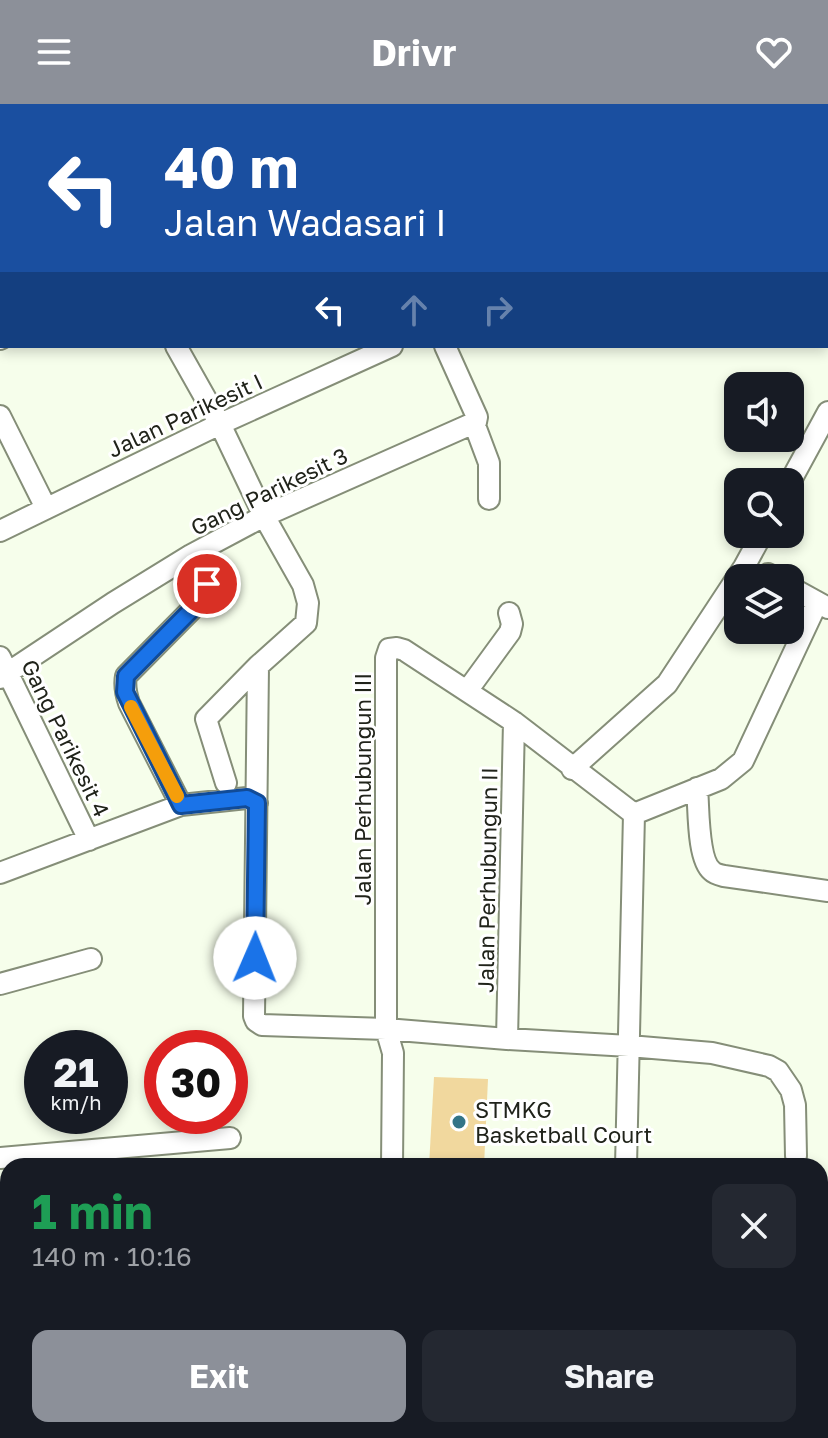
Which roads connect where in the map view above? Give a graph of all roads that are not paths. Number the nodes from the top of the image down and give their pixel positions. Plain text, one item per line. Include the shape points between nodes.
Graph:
1 (177, 348) edge
2 (388, 348) edge
3 (446, 348) edge
4 (828, 412) edge
5 (0, 416) edge
6 (476, 421) junction
7 (220, 424) junction
8 (798, 468) edge
9 (489, 499) dead end
10 (46, 508) junction
11 (264, 516) junction
12 (0, 531) edge
13 (754, 548) edge
14 (196, 553) junction
15 (804, 595) edge
16 (823, 605) edge
17 (509, 613) dead end
18 (258, 666) junction
19 (3, 669) edge
20 (467, 691) junction
21 (514, 722) junction
22 (572, 769) junction
23 (226, 783) dead end
24 (697, 788) junction
25 (257, 803) junction
26 (181, 805) junction
27 (634, 814) junction
28 (89, 840) junction
29 (0, 873) edge
30 (828, 891) edge
31 (91, 959) dead end
32 (0, 984) edge
33 (386, 1029) junction
34 (507, 1039) junction
35 (629, 1046) junction
36 (230, 1138) dead end
37 (796, 1156) dead end
38 (0, 1158) edge
39 (392, 1158) edge
40 (626, 1158) edge

1 - 7 street
2 - 7 street, Jalan Parikesit I
3 - 6 street
4 - 8 street
5 - 10 street
6 - 9 street via 489,463
6 - 11 street, Gang Parikesit 3
7 - 10 street, Jalan Parikesit I
7 - 11 street
10 - 12 street, Jalan Parikesit I
11 - 14 street, Gang Parikesit 3
11 - 18 street via 308,603 306,623
13 - 22 street via 667,684
14 - 19 street, Gang Parikesit 3
14 - 26 street via 208,593 124,682 129,703
15 - 16 street
16 - 24 street via 743,761 721,779
17 - 20 street via 510,632
18 - 23 street via 205,720
18 - 25 street
19 - 28 street, Gang Parikesit 4
20 - 21 street, Jalan Perhubungun III
20 - 33 street, Jalan Perhubungun III via 404,650 390,648 386,654
21 - 22 street, Jalan Perhubungun III
21 - 34 street, Jalan Perhubungun II
22 - 27 street, Jalan Perhubungun III
24 - 27 street
24 - 30 street via 702,849 712,871
25 - 26 street via 247,798
25 - 33 street via 254,1019 262,1025
26 - 28 street
27 - 35 street
28 - 29 street
31 - 32 street
33 - 34 street
33 - 39 street via 393,1053
34 - 35 street
35 - 37 street via 712,1053 778,1071 795,1105
35 - 40 street
36 - 38 street

